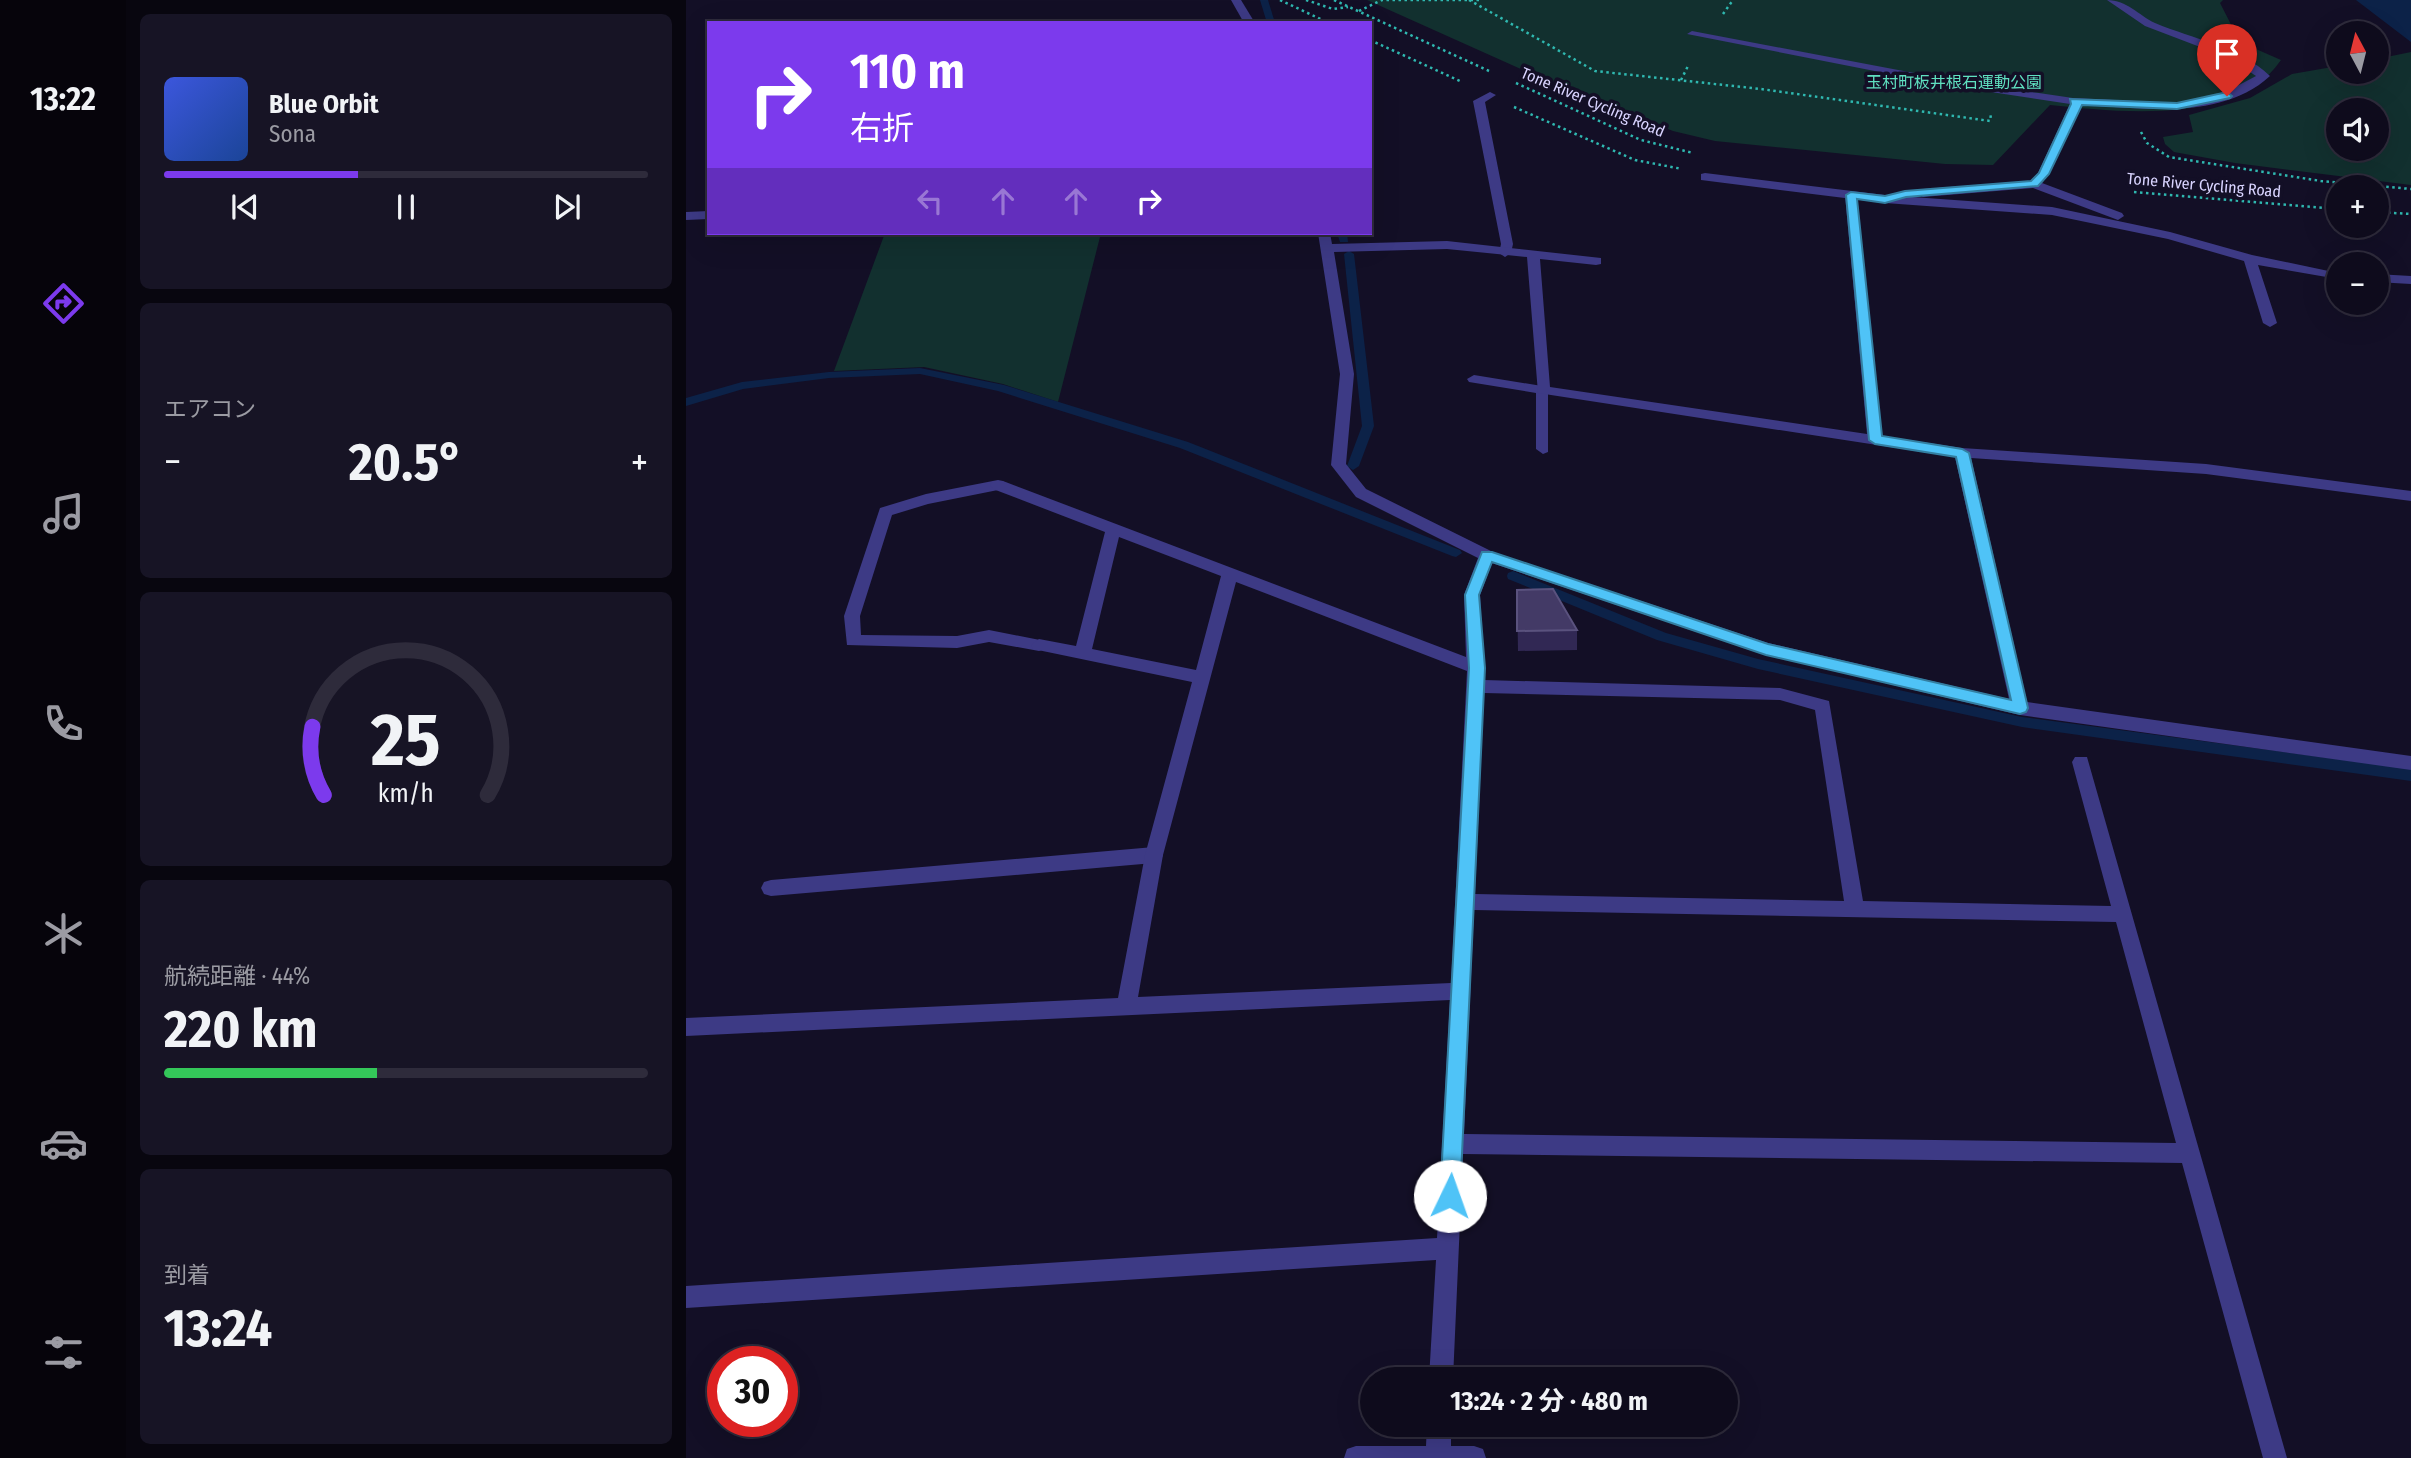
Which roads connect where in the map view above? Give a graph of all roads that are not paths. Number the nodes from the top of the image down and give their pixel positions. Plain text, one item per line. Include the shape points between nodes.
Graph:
1 (1236, 0) edge
2 (2112, 0) edge
3 (1249, 21) edge
4 (1692, 34) dead end
5 (1490, 95) road end
6 (2073, 101) junction
7 (1705, 177) road end
8 (2034, 184) junction
9 (1851, 195) junction
10 (1885, 199) junction
11 (707, 215) edge
12 (686, 216) edge
13 (1325, 235) edge
14 (2169, 236) junction
15 (1328, 248) junction
16 (1506, 253) junction
17 (1532, 255) junction
18 (2250, 259) junction
19 (1596, 261) dead end
20 (2326, 274) edge
21 (2389, 279) edge
22 (2411, 280) edge
23 (2270, 323) dead end
24 (1474, 379) dead end
25 (1544, 390) junction
26 (1875, 440) junction
27 (1543, 449) dead end
28 (1962, 453) junction
29 (2411, 496) edge
30 (1113, 529) junction
31 (1487, 555) junction
32 (1230, 575) junction
33 (1082, 654) junction
34 (1201, 677) junction
35 (1476, 677) junction
36 (2020, 708) junction
37 (2081, 762) dead end
38 (2411, 763) edge
39 (1154, 855) junction
40 (771, 888) dead end
41 (1465, 902) junction
42 (1855, 909) junction
43 (2123, 914) junction
44 (1461, 991) junction
45 (1127, 1005) junction
46 (686, 1027) edge
47 (1453, 1143) junction
48 (2190, 1153) junction
49 (1447, 1248) junction
50 (686, 1297) edge
51 (1442, 1367) edge
52 (1439, 1437) edge
53 (1367, 1457) edge
54 (1438, 1457) edge
55 (1474, 1458) edge
56 (2276, 1458) edge

1 - 3 street
2 - 6 street via 2149,24 2233,56 2264,76 2227,96 2177,106
4 - 6 street
5 - 16 street via 1479,101
6 - 8 street via 2077,104
7 - 9 street
8 - 10 street
8 - 14 street
9 - 10 street
9 - 26 street
10 - 14 street via 2052,211
11 - 12 street
13 - 15 street
14 - 18 street
15 - 16 street via 1447,245
15 - 31 street via 1347,374 1338,465 1361,493
16 - 17 street
17 - 19 street
17 - 25 street
18 - 20 street
18 - 23 street
21 - 22 street
24 - 25 street
25 - 26 street
25 - 27 street
26 - 28 street
28 - 29 street via 2206,469
28 - 36 street
30 - 32 street
30 - 33 street
30 - 33 street via 998,485 885,512 852,616 853,642 957,642 989,636
31 - 35 street via 1472,595
31 - 36 street via 1766,649
32 - 34 street
32 - 35 street
33 - 34 street
34 - 39 street
35 - 41 street
35 - 42 street via 1780,694 1823,706
36 - 38 street
37 - 43 street
39 - 40 street
39 - 45 street
41 - 42 street
41 - 44 street
42 - 43 street
43 - 48 street
44 - 45 street
44 - 47 street
45 - 46 street
47 - 48 street
47 - 49 street
48 - 56 street
49 - 50 street
49 - 51 street
52 - 54 street
53 - 54 street
54 - 55 street

